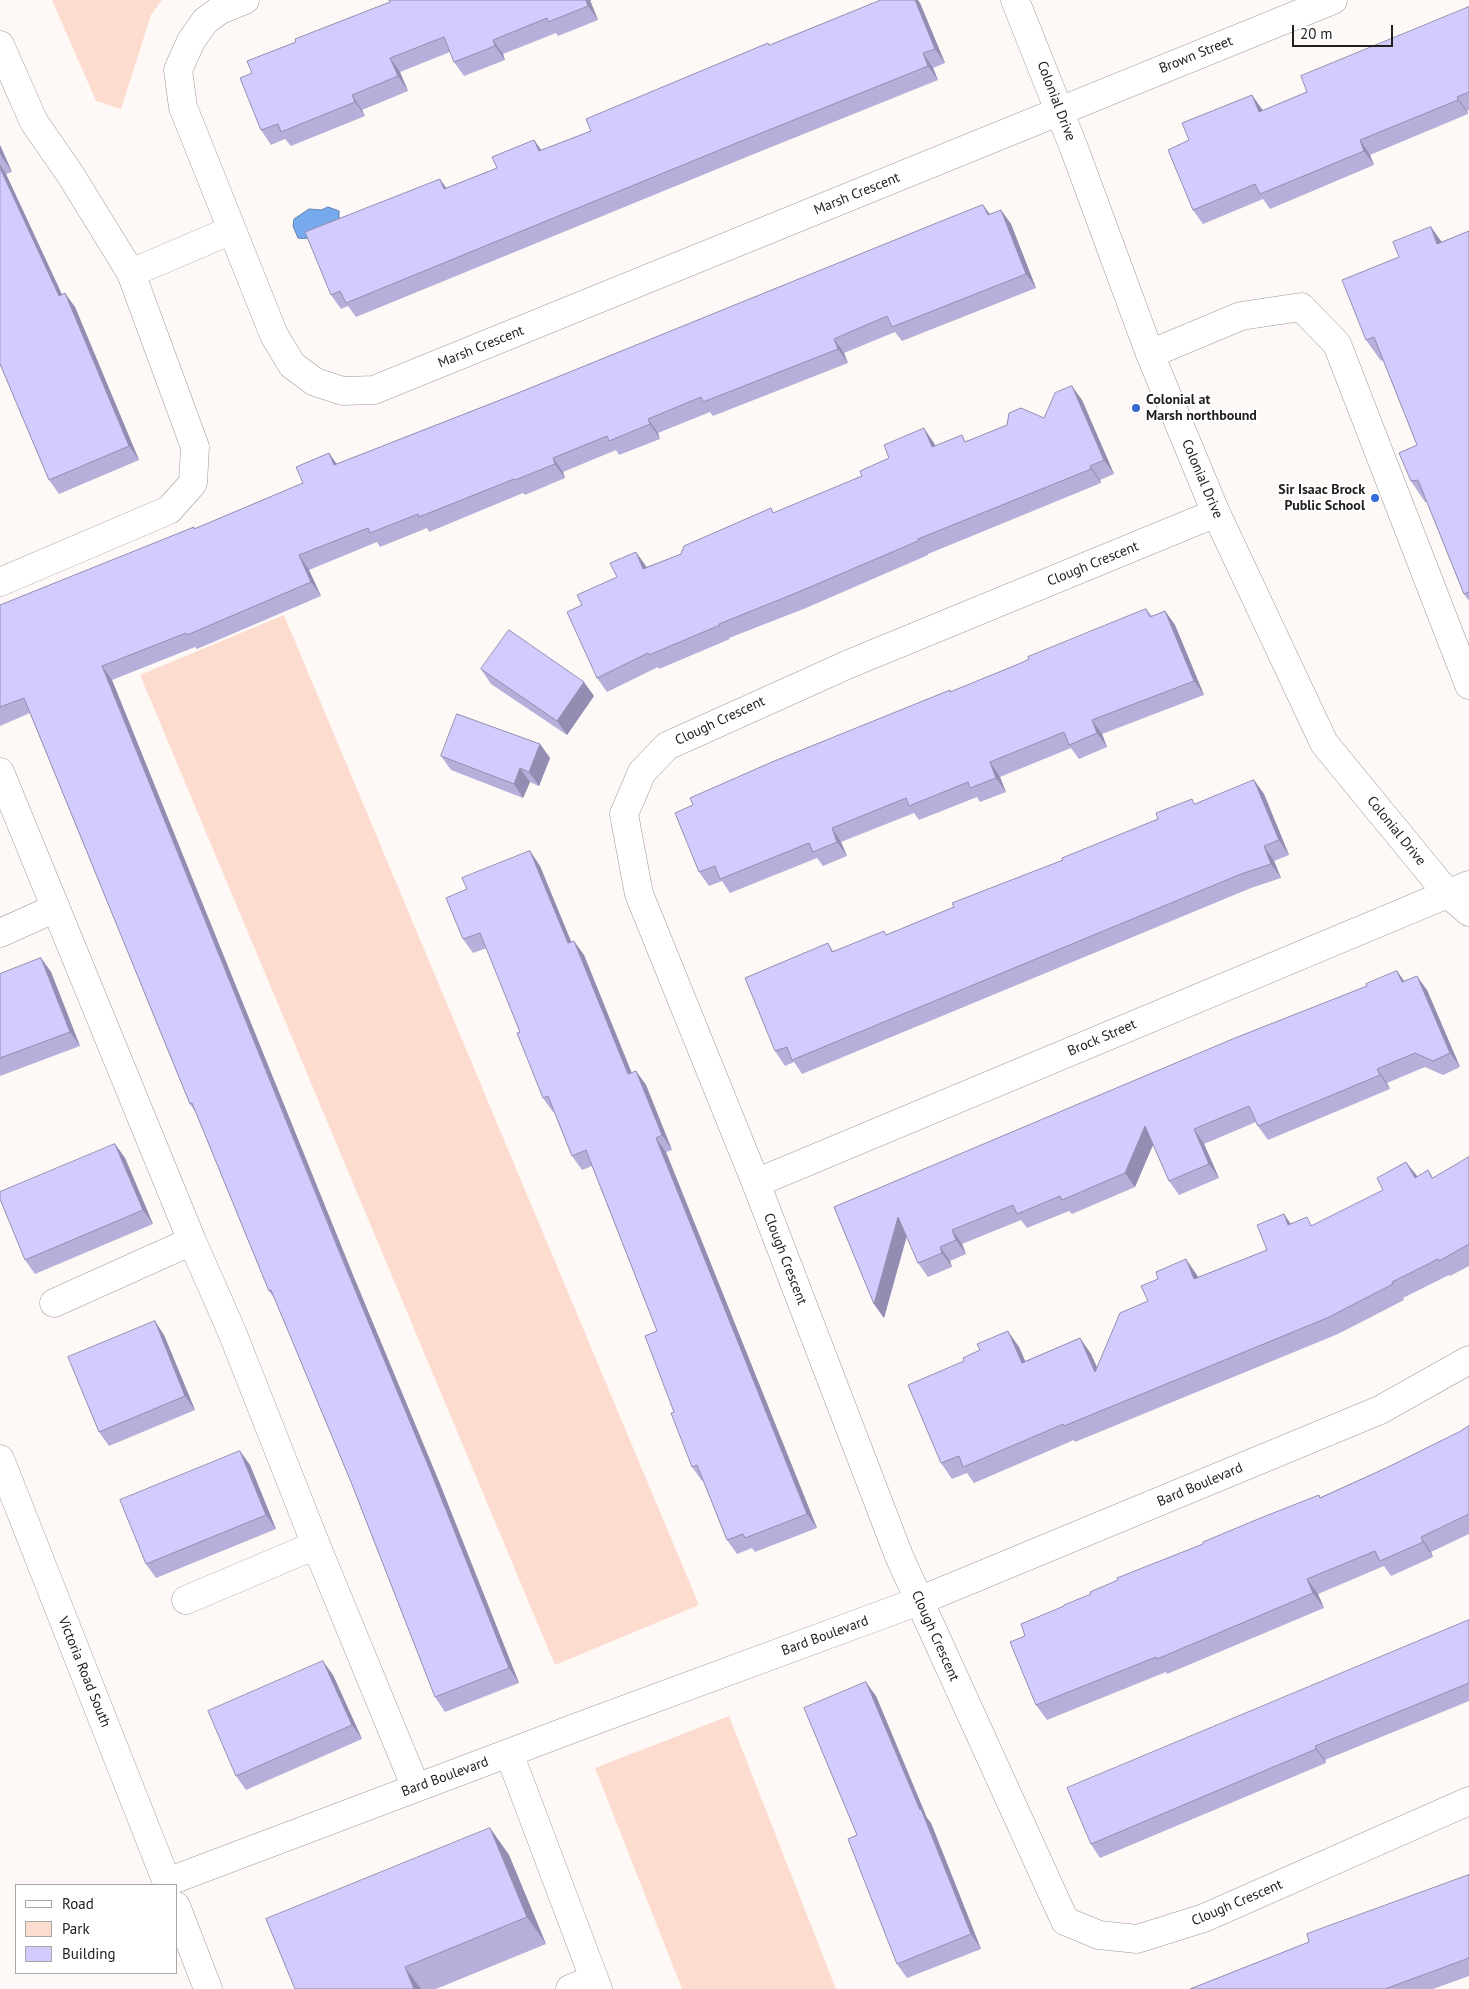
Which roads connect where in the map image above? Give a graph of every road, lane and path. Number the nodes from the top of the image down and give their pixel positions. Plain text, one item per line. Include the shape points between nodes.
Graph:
1 (245, 0) edge
2 (1015, 0) edge
3 (1333, 0) edge
4 (0, 45) edge
5 (1060, 112) junction
6 (232, 230) junction
7 (131, 273) junction
8 (1150, 354) junction
9 (1216, 513) junction
10 (0, 582) edge
11 (1469, 685) edge
12 (0, 772) edge
13 (1458, 889) edge
14 (56, 908) junction
15 (1469, 912) edge
16 (0, 933) edge
17 (756, 1183) junction
18 (192, 1241) junction
19 (54, 1303) dead end
20 (1469, 1360) edge
21 (0, 1459) edge
22 (316, 1545) junction
23 (186, 1600) dead end
24 (919, 1601) junction
25 (509, 1753) junction
26 (416, 1788) junction
27 (1469, 1801) edge
28 (167, 1884) edge
29 (178, 1888) edge
30 (178, 1912) edge
31 (587, 1986) edge
32 (208, 1989) edge

1 - 6 street, Marsh Crescent via 220,10 205,21 190,41 178,70 183,107
2 - 5 street, Colonial Drive
3 - 5 street, Brown Street
4 - 7 street via 34,122
5 - 6 street, Marsh Crescent via 374,390 343,391 315,382 292,365 274,335
5 - 8 street, Colonial Drive
6 - 7 street
7 - 10 street via 195,447 193,483 169,510
8 - 9 street, Colonial Drive
8 - 11 street via 1241,316 1301,307 1337,344
9 - 13 street, Colonial Drive via 1324,743
9 - 17 street, Clough Crescent via 728,717 666,746 642,772 624,814 640,894
12 - 14 street
13 - 15 street, Colonial Drive
13 - 17 street, Brock Street
14 - 16 street
14 - 18 street
17 - 24 street, Clough Crescent
18 - 19 street
18 - 22 street via 232,1332
20 - 24 street, Bard Boulevard via 1380,1410
21 - 28 street, Victoria Road South
22 - 23 street
22 - 26 street
24 - 25 street, Bard Boulevard
24 - 27 street, Clough Crescent via 1065,1921 1099,1935 1137,1939 1204,1918
25 - 26 street, Bard Boulevard
25 - 31 street
26 - 29 street, Bard Boulevard
30 - 32 street, Victoria Road South

